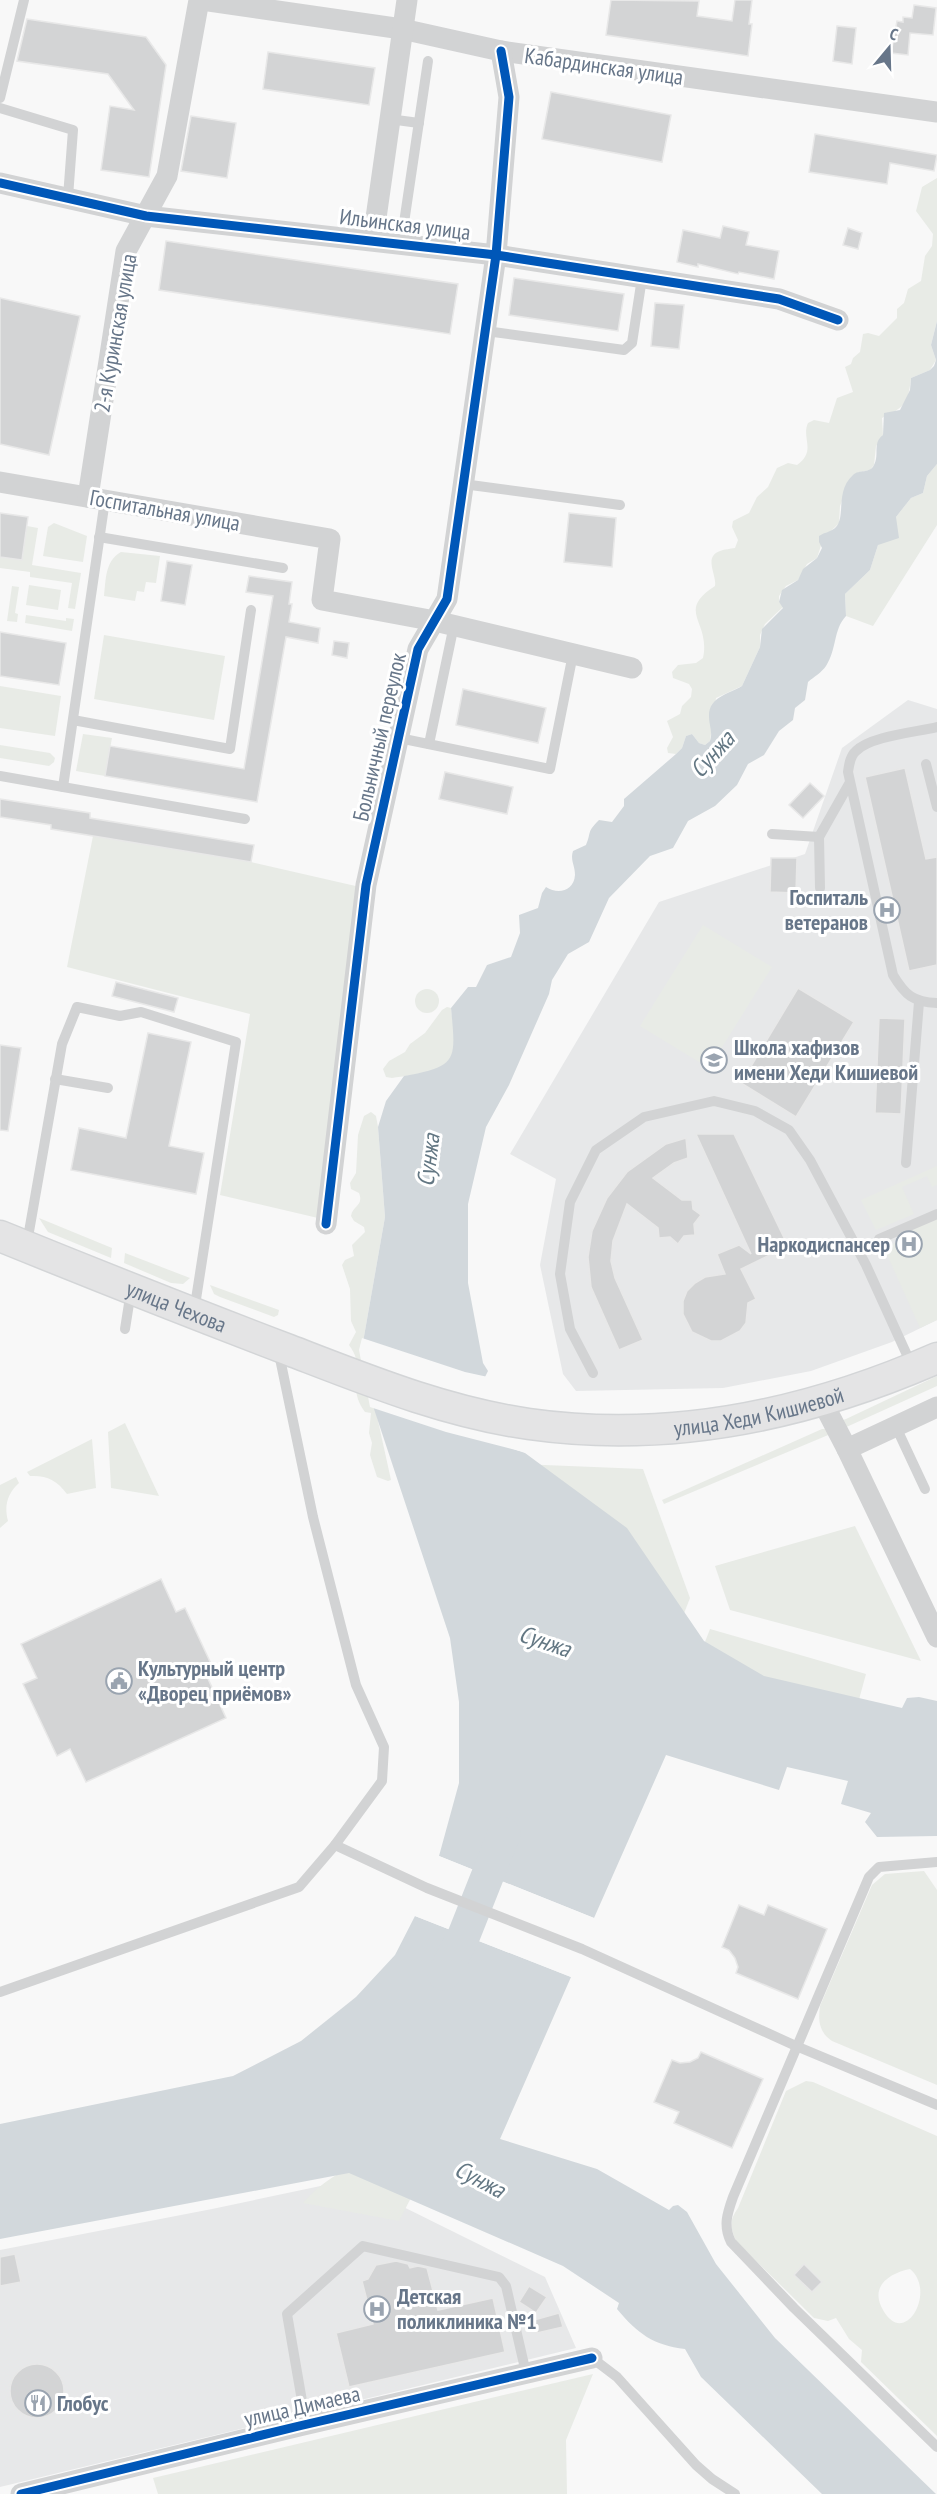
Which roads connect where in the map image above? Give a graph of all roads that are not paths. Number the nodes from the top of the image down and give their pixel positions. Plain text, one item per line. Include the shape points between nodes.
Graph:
1 (24, 0) edge
2 (200, 0) edge
3 (407, 0) edge
4 (402, 29) junction
5 (501, 51) junction
6 (428, 61) dead end
7 (0, 98) edge
8 (0, 108) edge
9 (937, 112) edge
10 (389, 119) junction
11 (419, 123) junction
12 (0, 183) edge
13 (68, 197) junction
14 (146, 216) junction
15 (373, 239) junction
16 (401, 243) junction
17 (496, 255) junction
18 (642, 278) junction
19 (838, 320) dead end
20 (486, 331) junction
21 (0, 482) edge
22 (463, 484) junction
23 (96, 499) junction
24 (620, 505) dead end
25 (99, 537) junction
26 (283, 568) dead end
27 (251, 610) dead end
28 (444, 623) junction
29 (573, 654) junction
30 (632, 668) dead end
31 (73, 720) junction
32 (937, 727) edge
33 (399, 738) junction
34 (429, 744) junction
35 (926, 764) dead end
36 (0, 776) edge
37 (849, 784) junction
38 (63, 787) junction
39 (937, 807) edge
40 (245, 819) dead end
41 (772, 834) dead end
42 (819, 837) junction
43 (820, 888) dead end
44 (919, 1002) junction
45 (937, 1004) edge
46 (55, 1079) junction
47 (108, 1088) dead end
48 (906, 1162) dead end
49 (937, 1214) edge
50 (326, 1224) dead end
51 (879, 1239) dead end
52 (13, 1241) edge
53 (131, 1289) junction
54 (194, 1315) junction
55 (125, 1329) dead end
56 (278, 1346) junction
57 (925, 1363) edge
58 (592, 1373) dead end
59 (355, 1375) joint
60 (822, 1401) junction
61 (937, 1407) edge
62 (896, 1427) junction
63 (847, 1449) junction
64 (925, 1489) dead end
65 (937, 1637) edge
66 (335, 1845) junction
67 (937, 1862) edge
68 (0, 1992) edge
69 (796, 2046) junction
70 (937, 2105) edge
71 (592, 2358) joint
72 (526, 2373) junction
73 (306, 2424) junction
74 (937, 2447) edge
75 (21, 2494) edge
76 (735, 2494) edge

1 - 7 lane
2 - 4 street, Кабардинская улица
2 - 14 street, 2-я Куринская улица via 167,176
3 - 4 street
4 - 5 street, Кабардинская улица
4 - 10 street
5 - 9 street, Кабардинская улица
5 - 17 street, Больничный переулок via 509,97
6 - 11 lane
8 - 13 lane via 73,130
10 - 11 lane
10 - 15 street
11 - 16 lane
12 - 13 street, Ильинская улица
13 - 14 street, Ильинская улица
14 - 15 street, Ильинская улица
14 - 23 street, 2-я Куринская улица via 126,251
15 - 16 street, Ильинская улица
16 - 17 street, Ильинская улица
17 - 18 street, Ильинская улица
17 - 20 street, Больничный переулок
18 - 19 street, Ильинская улица via 779,299
18 - 20 lane via 632,343 624,350
20 - 22 street, Больничный переулок
21 - 23 street, Госпитальная улица
22 - 24 lane
22 - 28 street, Больничный переулок
23 - 25 lane
23 - 28 street, Госпитальная улица via 330,539 322,600
25 - 26 lane
25 - 31 lane
27 - 31 lane via 230,749
28 - 29 street
28 - 33 street, Больничный переулок via 418,649
28 - 34 lane
29 - 30 street
29 - 34 lane via 550,769
31 - 38 lane
32 - 37 lane via 867,743 850,761
33 - 34 lane
33 - 50 street, Больничный переулок via 366,885
35 - 39 lane
36 - 38 lane
37 - 42 lane
37 - 44 lane via 893,975 901,989
38 - 40 lane
41 - 42 lane
42 - 43 lane
44 - 45 lane
44 - 48 lane
46 - 47 lane
46 - 52 lane
46 - 54 lane via 62,1044 77,1007 120,1016 141,1012 236,1042
49 - 51 lane
52 - 53 main road, улица Чехова
53 - 54 main road, улица Чехова
53 - 55 lane
54 - 56 main road, улица Чехова
56 - 59 main road, улица Чехова
56 - 66 lane via 313,1517 356,1685 384,1747 382,1781
57 - 58 lane via 866,1265 810,1160 789,1130 755,1111 714,1101 644,1117 596,1150 570,1202 560,1274 570,1329
57 - 60 main road, улица Хеди Кишиевой
59 - 60 main road, улица Хеди Кишиевой via 402,1393 494,1417 573,1428 701,1426 756,1418
60 - 63 street
61 - 62 street
62 - 63 street
62 - 64 lane
63 - 65 street
66 - 68 lane via 299,1887
66 - 69 lane via 427,1888 582,1949
67 - 69 lane via 879,1867 869,1877
69 - 70 lane
69 - 74 lane via 733,2197 726,2230 732,2242 794,2308
71 - 72 street, улица Димаева
71 - 76 lane via 617,2377 696,2465
72 - 73 street, улица Димаева
72 - 73 lane via 506,2286 499,2277 363,2246 287,2314
73 - 75 street, улица Димаева

